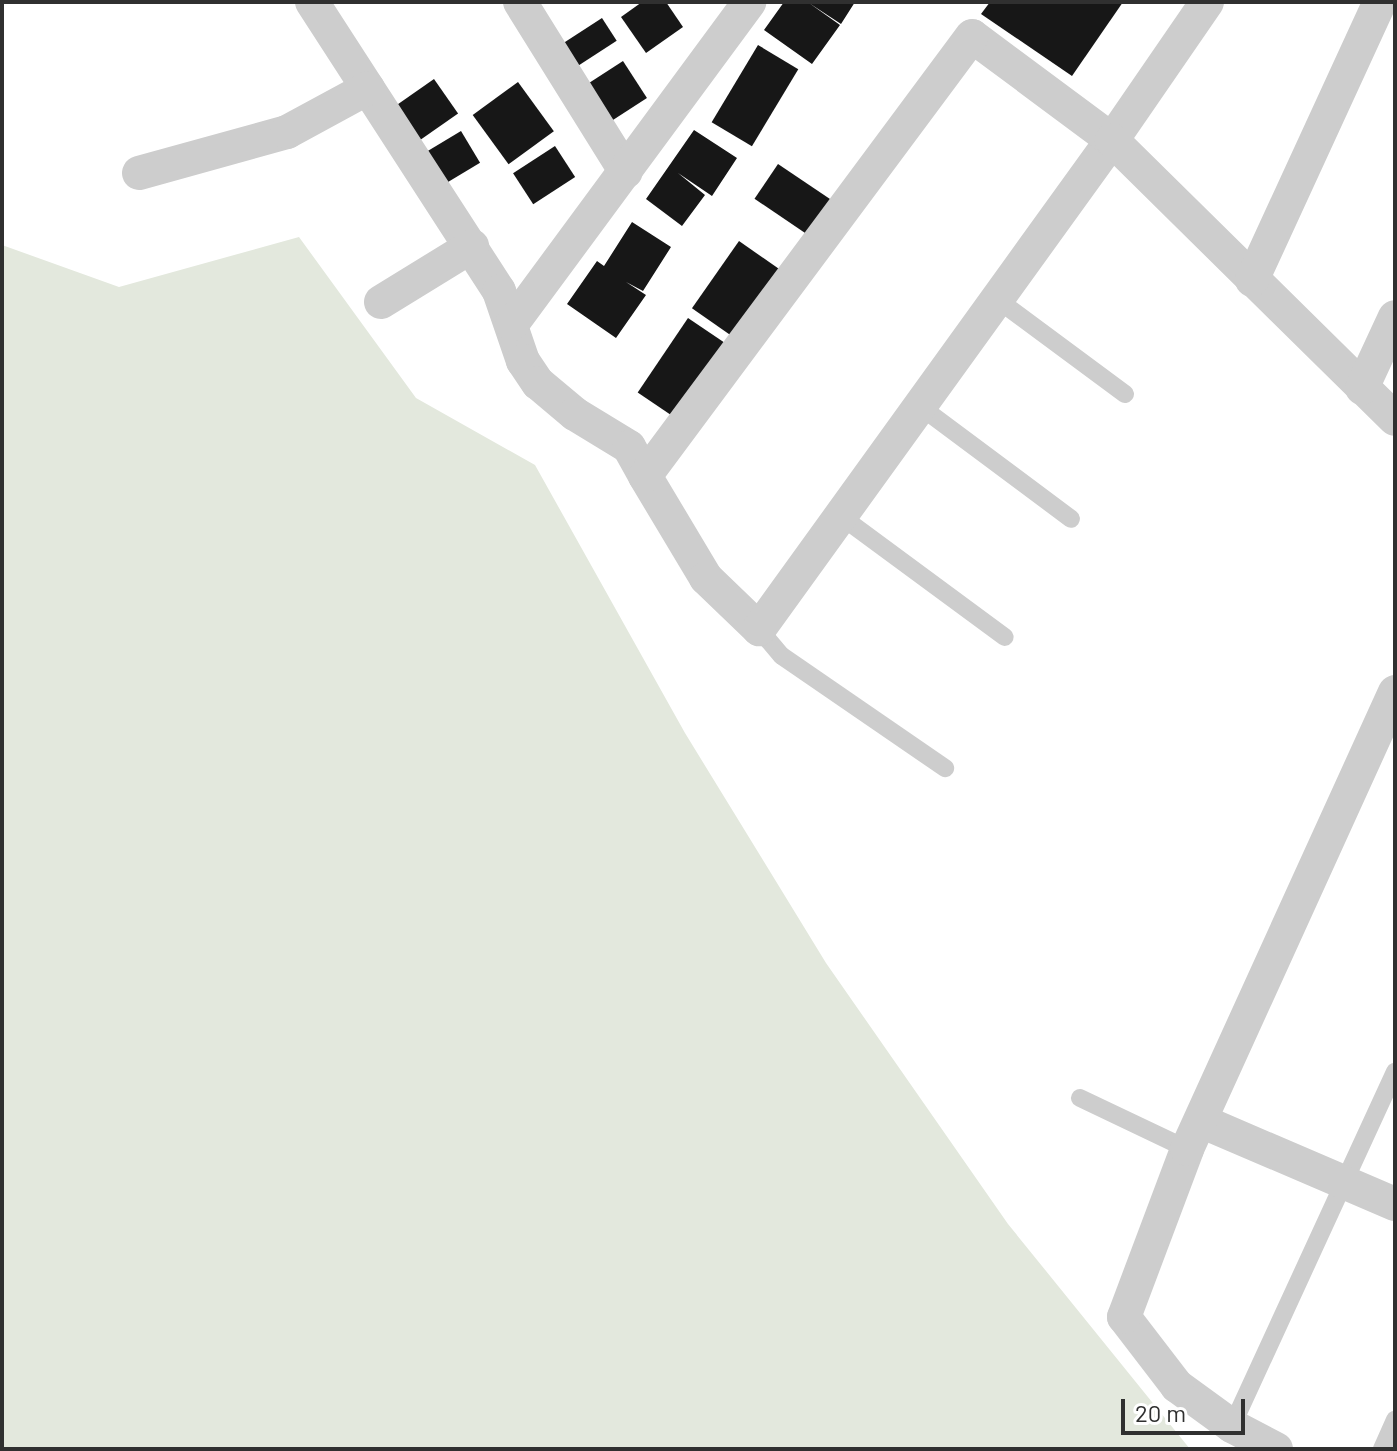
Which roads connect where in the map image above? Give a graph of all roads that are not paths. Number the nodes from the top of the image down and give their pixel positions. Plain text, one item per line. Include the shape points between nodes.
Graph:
1 (312, 2) edge
2 (520, 2) edge
3 (1207, 2) edge
4 (1380, 2) edge
5 (736, 8) edge
6 (368, 88) junction
7 (1112, 140) junction
8 (626, 172) junction
9 (139, 173) dead end
10 (472, 246) junction
11 (1252, 280) junction
12 (998, 300) junction
13 (381, 302) dead end
14 (1395, 317) edge
15 (512, 324) junction
16 (1362, 388) junction
17 (1125, 394) dead end
18 (921, 407) junction
19 (1395, 419) edge
20 (645, 476) junction
21 (842, 517) junction
22 (1071, 519) dead end
23 (759, 629) junction
24 (1005, 637) dead end
25 (1395, 692) edge
26 (945, 768) dead end
27 (1395, 1072) edge
28 (1080, 1098) dead end
29 (1194, 1135) junction
30 (1345, 1183) junction
31 (1395, 1204) edge
32 (1395, 1420) edge
33 (1232, 1426) junction
34 (1276, 1449) edge
35 (1382, 1449) edge

1 - 6 street
2 - 8 street
3 - 7 street
4 - 11 street
5 - 8 street
6 - 9 street via 287,132
6 - 10 street
7 - 11 street
7 - 12 street
7 - 20 street via 972,36
8 - 15 street
10 - 13 street
10 - 15 street
11 - 16 street
12 - 17 lane
12 - 18 street
14 - 16 street
15 - 20 street via 523,361 538,383 575,414 629,447
16 - 19 street
18 - 21 street
18 - 22 lane
20 - 23 street via 706,578
21 - 23 street
21 - 24 lane
23 - 26 lane via 782,656
25 - 29 street
27 - 30 lane
28 - 29 lane
29 - 30 street
29 - 33 street via 1124,1317 1177,1386
30 - 31 street
30 - 33 lane
32 - 35 lane
33 - 34 street

